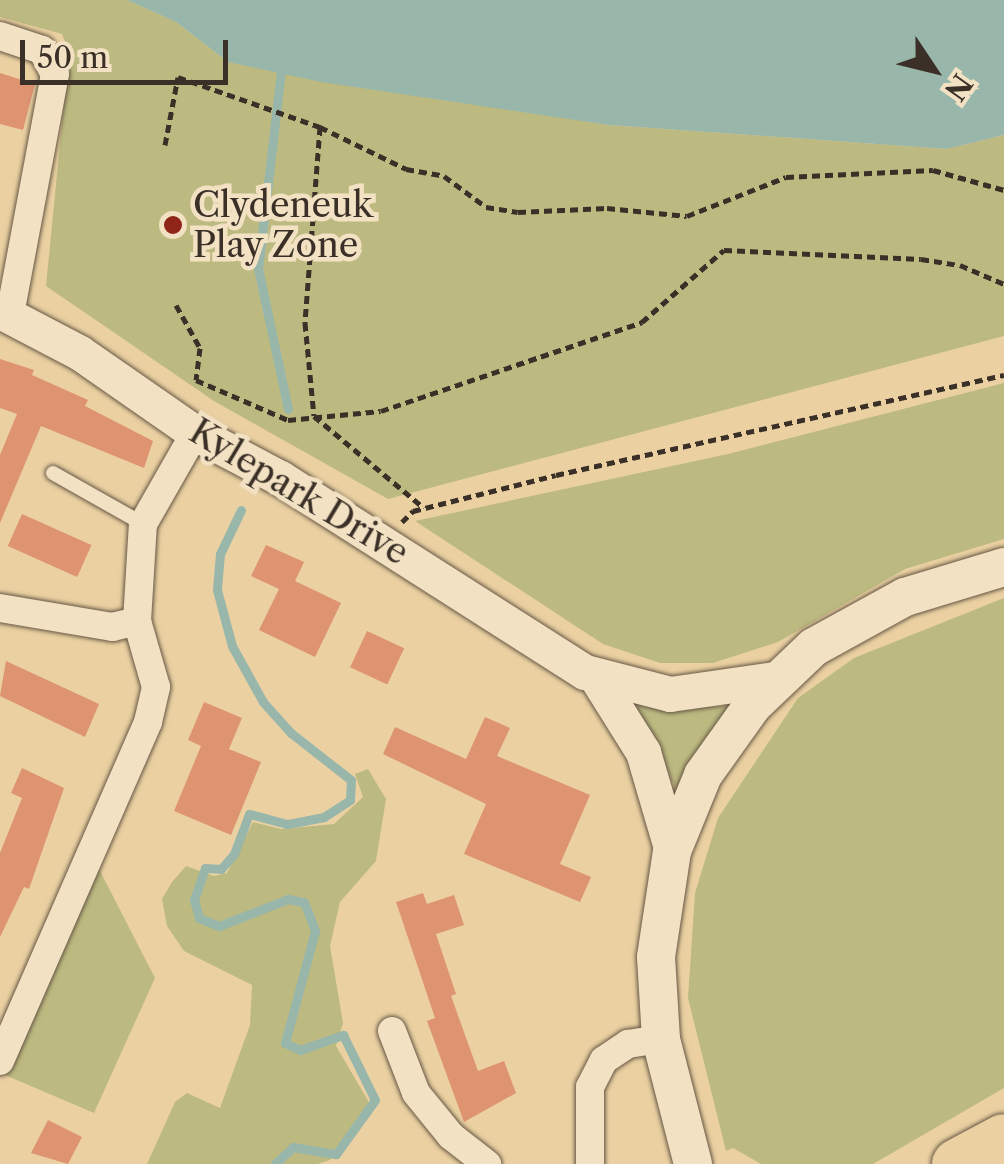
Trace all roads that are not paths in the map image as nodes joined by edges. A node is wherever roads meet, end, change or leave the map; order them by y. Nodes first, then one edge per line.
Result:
1 (0, 36) edge
2 (5, 312) edge
3 (195, 433) junction
4 (54, 473) dead end
5 (144, 524) junction
6 (1004, 567) edge
7 (0, 608) edge
8 (137, 621) junction
9 (596, 677) junction
10 (776, 679) junction
11 (672, 851) junction
12 (392, 1031) dead end
13 (662, 1039) junction
14 (0, 1061) edge
15 (1004, 1139) edge
16 (487, 1164) edge
17 (590, 1164) edge
18 (693, 1164) edge
19 (957, 1164) edge

1 - 2 street
2 - 3 street, Kylepark Drive
3 - 5 street
3 - 9 street, Kylepark Drive
4 - 5 lane
5 - 8 street
6 - 10 main road
7 - 8 street
8 - 14 street
9 - 10 street, Kylepark Drive
9 - 11 street, Kylepark Drive
10 - 11 main road
11 - 13 main road
12 - 16 street
13 - 17 street
13 - 18 main road
15 - 19 highway

